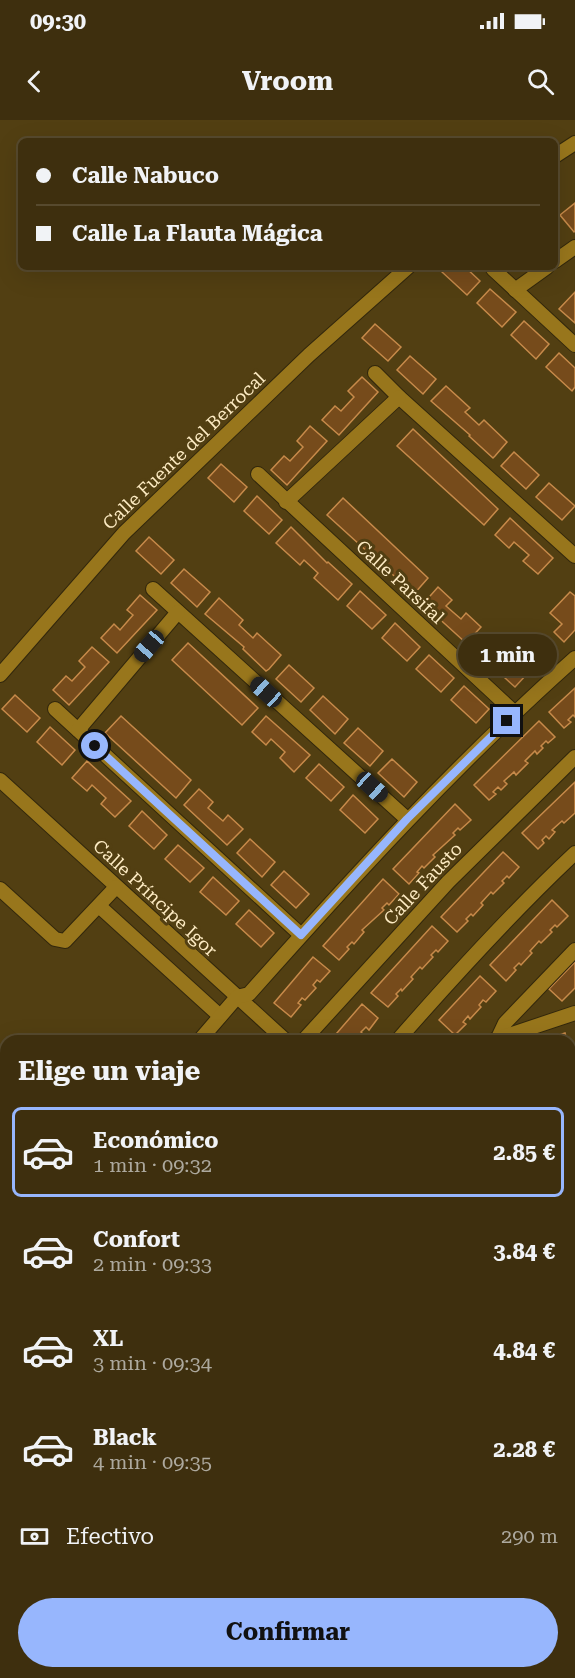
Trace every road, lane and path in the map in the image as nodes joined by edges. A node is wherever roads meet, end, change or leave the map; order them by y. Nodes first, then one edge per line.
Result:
1 (575, 143) edge
2 (558, 154) edge
3 (575, 247) edge
4 (558, 259) edge
5 (405, 270) edge
6 (494, 270) edge
7 (543, 270) edge
8 (515, 290) junction
9 (575, 345) edge
10 (375, 373) dead end
11 (399, 397) junction
12 (258, 474) dead end
13 (286, 502) junction
14 (575, 556) edge
15 (153, 589) dead end
16 (178, 612) junction
17 (575, 658) edge
18 (0, 675) edge
19 (54, 709) dead end
20 (515, 713) junction
21 (78, 730) junction
22 (575, 758) edge
23 (0, 780) edge
24 (407, 819) junction
25 (575, 853) edge
26 (116, 887) junction
27 (0, 889) edge
28 (99, 906) junction
29 (301, 935) junction
30 (575, 950) edge
31 (237, 998) junction
32 (575, 1013) edge
33 (220, 1016) junction
34 (204, 1035) edge
35 (279, 1035) edge
36 (308, 1035) edge
37 (402, 1035) edge
38 (497, 1035) edge
39 (509, 1035) edge

1 - 2 street
3 - 4 street
5 - 18 street, Calle Fuente del Berrocal
6 - 8 street
7 - 8 street
8 - 9 street
10 - 11 street
11 - 13 street
11 - 14 street
12 - 13 street, Calle Parsifal
13 - 20 street, Calle Parsifal
15 - 16 street
16 - 21 street
16 - 24 street
17 - 20 street
19 - 21 street
20 - 24 street
21 - 29 street
22 - 36 street, Calle Fausto
23 - 26 street, Calle Príncipe Igor
24 - 29 street
25 - 37 street
26 - 28 street
26 - 31 street, Calle Príncipe Igor
27 - 28 street
28 - 33 street
29 - 31 street
30 - 38 street
31 - 33 street
31 - 35 street, Calle Príncipe Igor
32 - 39 street
33 - 34 street

